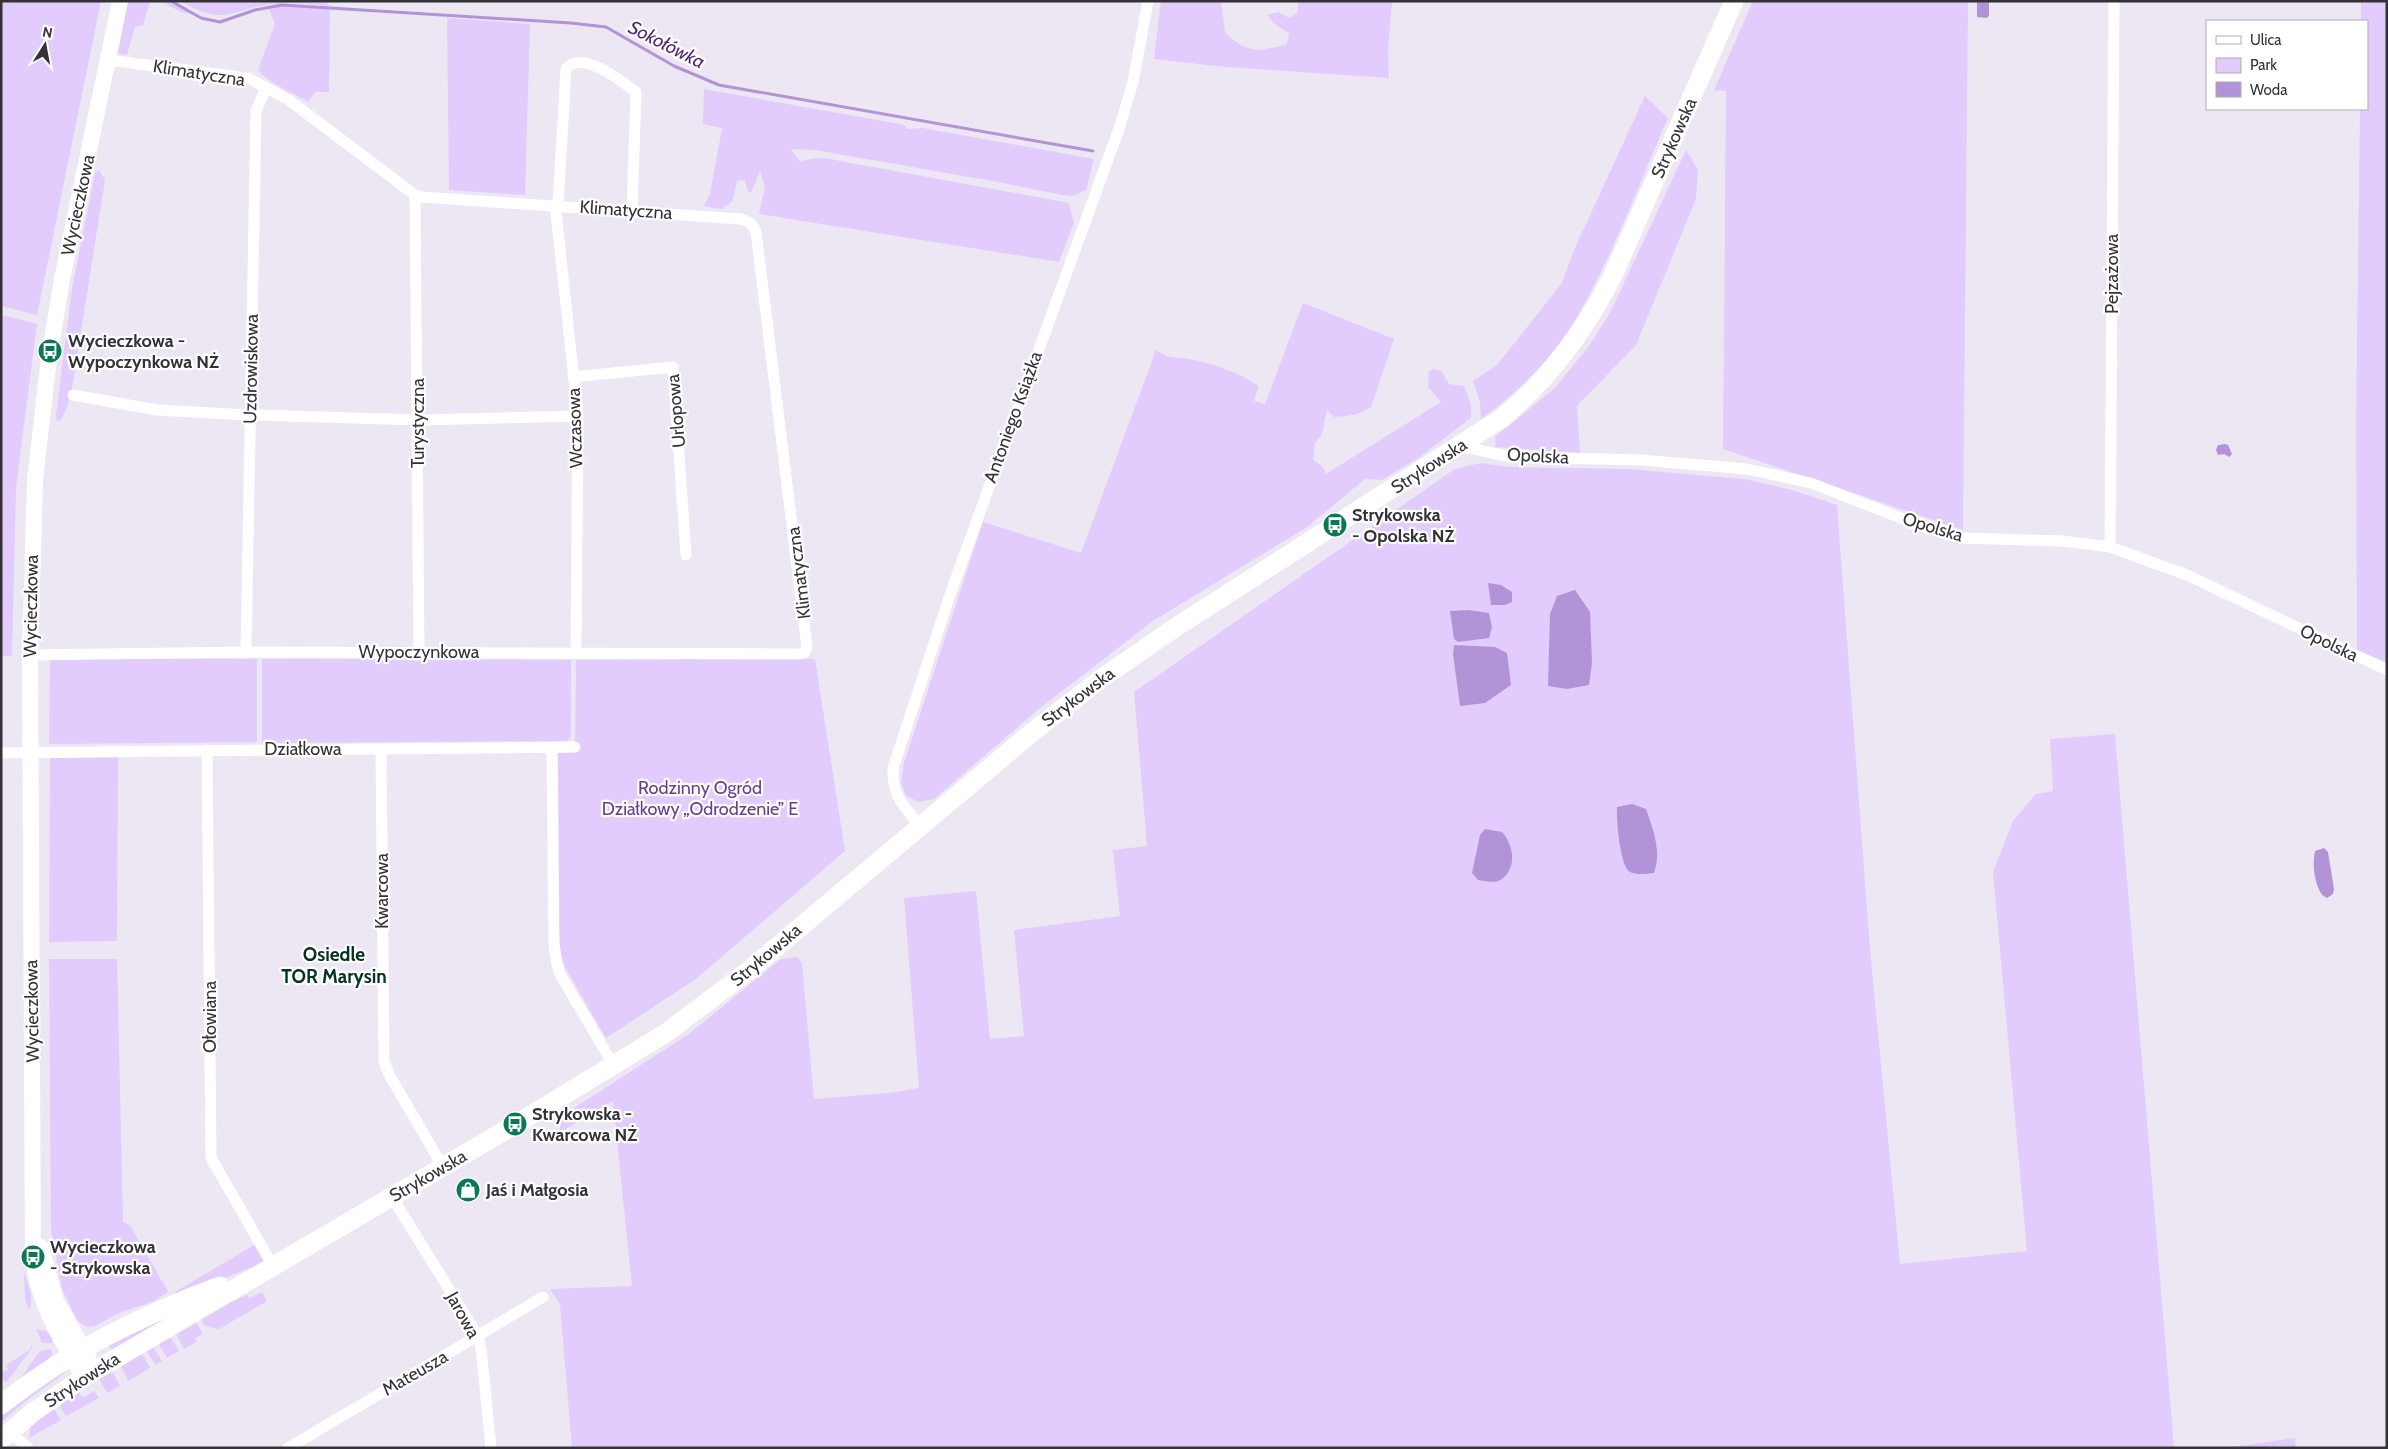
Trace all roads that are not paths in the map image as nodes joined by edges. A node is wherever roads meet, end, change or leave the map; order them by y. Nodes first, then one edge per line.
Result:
1 (120, 1) edge
2 (1148, 1) edge
3 (1734, 1) edge
4 (2114, 1) edge
5 (108, 60) junction
6 (266, 88) junction
7 (415, 195) junction
8 (556, 204) junction
9 (632, 211) junction
10 (573, 377) junction
11 (73, 395) dead end
12 (250, 415) junction
13 (578, 416) junction
14 (419, 420) junction
15 (1460, 446) junction
16 (2110, 547) junction
17 (686, 555) dead end
18 (806, 650) joint
19 (246, 652) junction
20 (419, 652) junction
21 (576, 652) junction
22 (30, 655) junction
23 (2387, 670) edge
24 (575, 747) dead end
25 (552, 748) junction
26 (382, 749) junction
27 (207, 750) junction
28 (30, 752) junction
29 (1, 753) edge
30 (920, 826) junction
31 (614, 1066) junction
32 (443, 1167) junction
33 (392, 1197) junction
34 (273, 1266) junction
35 (543, 1297) dead end
36 (478, 1336) junction
37 (78, 1353) junction
38 (89, 1373) junction
39 (1, 1405) edge
40 (6, 1436) edge
41 (28, 1448) edge
42 (288, 1448) edge
43 (491, 1448) edge

1 - 5 street, Wycieczkowa
2 - 30 street, Antoniego Książka
3 - 15 main road, Strykowska
4 - 16 street, Pejzażowa
5 - 6 street, Klimatyczna
5 - 22 street, Wycieczkowa
6 - 7 street, Klimatyczna
6 - 12 street, Uzdrowiskowa
7 - 8 street, Klimatyczna
7 - 14 street, Turystyczna
8 - 9 street, Klimatyczna
8 - 9 street, Wczasowa
8 - 10 street, Wczasowa
9 - 18 street, Klimatyczna
10 - 13 street, Wczasowa
10 - 17 street, Urlopowa
11 - 12 street
12 - 14 street
12 - 19 street, Uzdrowiskowa
13 - 14 street
13 - 21 street, Wczasowa
14 - 20 street, Turystyczna
15 - 16 street, Opolska
15 - 30 main road, Strykowska
16 - 23 street, Opolska
18 - 21 street, Wypoczynkowa
19 - 20 street, Wypoczynkowa
19 - 22 street, Wypoczynkowa
20 - 21 street, Wypoczynkowa
22 - 28 street, Wycieczkowa
24 - 25 street, Działkowa
25 - 26 street, Działkowa
25 - 31 street
26 - 27 street, Działkowa
26 - 32 street, Kwarcowa
27 - 28 street, Działkowa
27 - 34 street, Ołowiana
28 - 29 street, Działkowa
28 - 37 street, Wycieczkowa
30 - 31 main road, Strykowska
31 - 32 main road, Strykowska
32 - 33 main road, Strykowska
33 - 34 main road, Strykowska
33 - 36 street, Jarowa
34 - 37 main road, Strykowska
34 - 38 main road, Strykowska
35 - 36 street, Mateusza
36 - 42 street, Mateusza
36 - 43 street, Jarowa
37 - 38 street, Wycieczkowa
37 - 39 main road, Strykowska
38 - 40 main road, Strykowska
40 - 41 street

